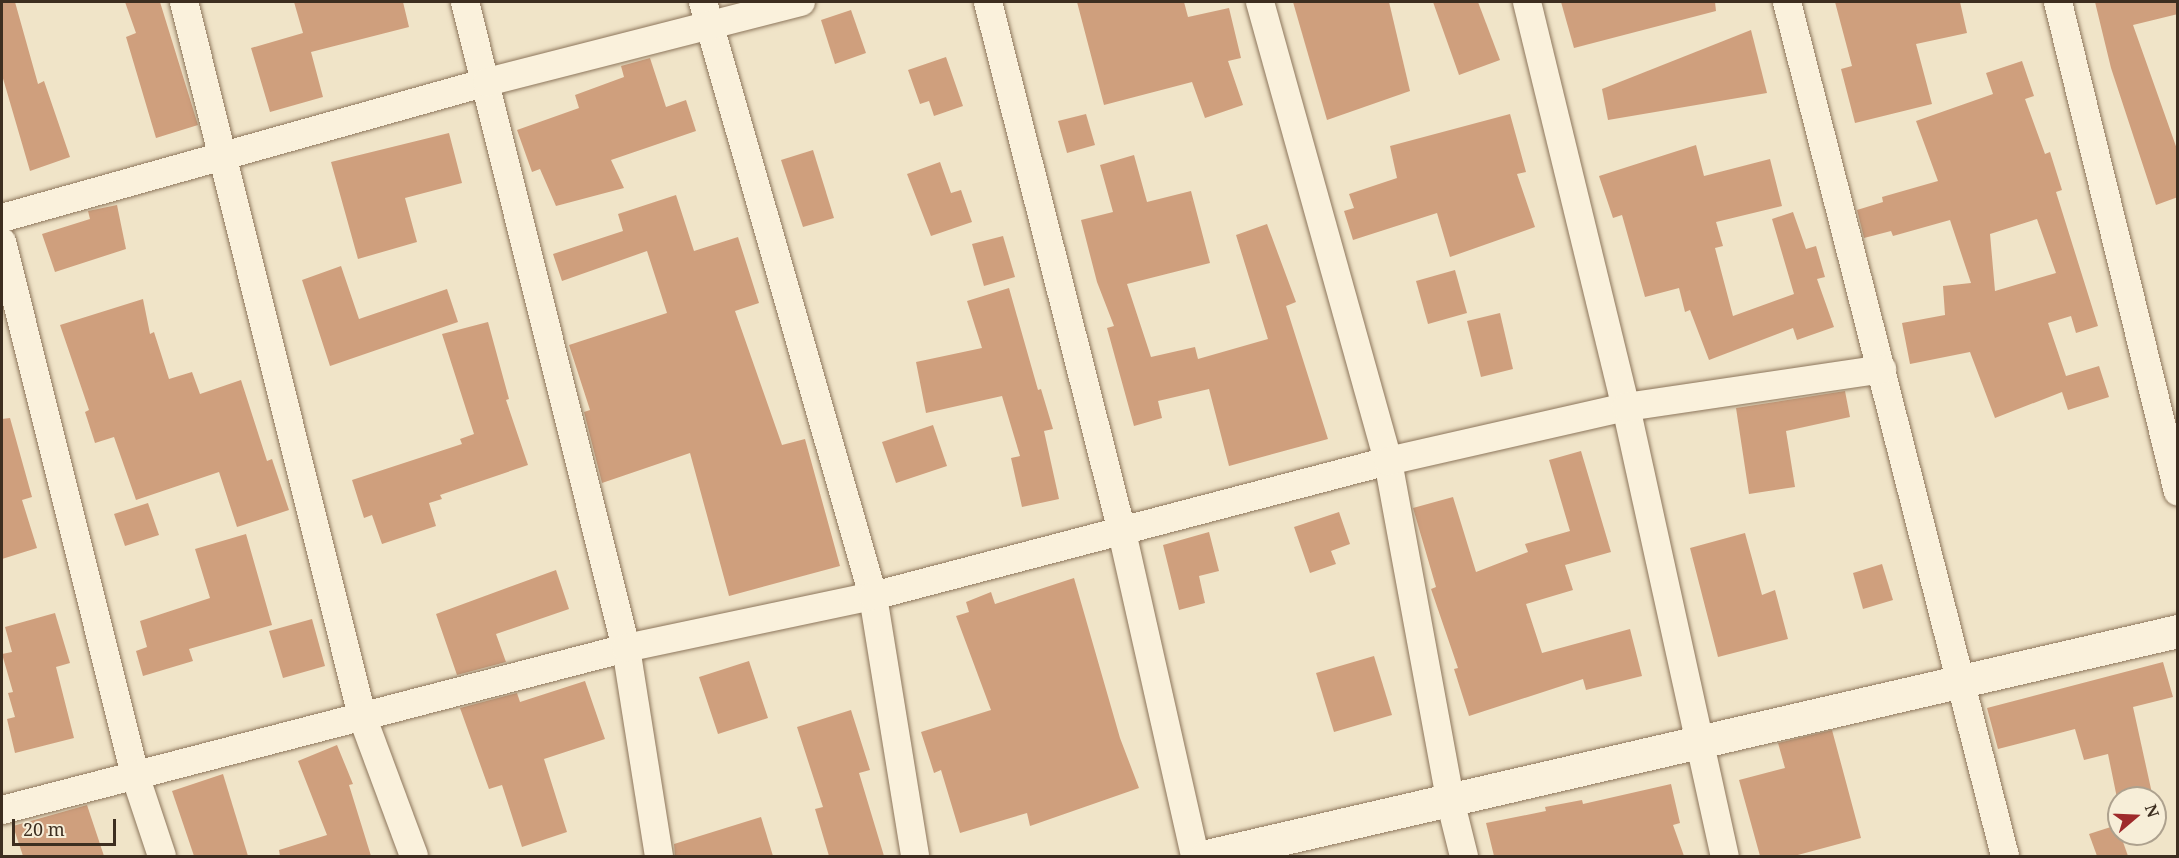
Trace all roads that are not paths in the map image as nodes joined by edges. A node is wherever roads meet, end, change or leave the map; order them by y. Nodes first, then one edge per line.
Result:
1 (184, 2) edge
2 (465, 2) edge
3 (801, 2) edge
4 (988, 2) edge
5 (1260, 2) edge
6 (1527, 2) edge
7 (1787, 2) edge
8 (2058, 2) edge
9 (706, 13) edge
10 (487, 82) junction
11 (223, 156) junction
12 (2, 218) edge
13 (2, 242) edge
14 (1882, 369) junction
15 (1626, 406) junction
16 (1388, 461) junction
17 (2178, 492) edge
18 (1122, 531) junction
19 (873, 596) junction
20 (2178, 631) edge
21 (626, 648) junction
22 (1961, 682) junction
23 (362, 717) junction
24 (1700, 742) junction
25 (135, 775) junction
26 (1450, 801) junction
27 (2, 810) edge
28 (162, 856) edge
29 (414, 856) edge
30 (659, 856) edge
31 (915, 856) edge
32 (1195, 856) edge
33 (1207, 856) edge
34 (1464, 856) edge
35 (1725, 856) edge
36 (2005, 856) edge

1 - 11 street
2 - 10 street
3 - 9 street
4 - 18 street
5 - 16 street
6 - 15 street
7 - 14 street
8 - 17 street
9 - 10 street
9 - 19 street
10 - 11 street
10 - 21 street
11 - 12 street
11 - 23 street
13 - 25 street
14 - 15 street
14 - 22 street
15 - 16 street
15 - 24 street
16 - 18 street
16 - 26 street
18 - 19 street
18 - 32 street
19 - 21 street
19 - 31 street
20 - 22 main road
21 - 23 street
21 - 30 street
22 - 24 main road
22 - 36 street
23 - 25 street
23 - 29 street
24 - 26 main road
24 - 35 street
25 - 27 street
25 - 28 street
26 - 33 main road
26 - 34 street

